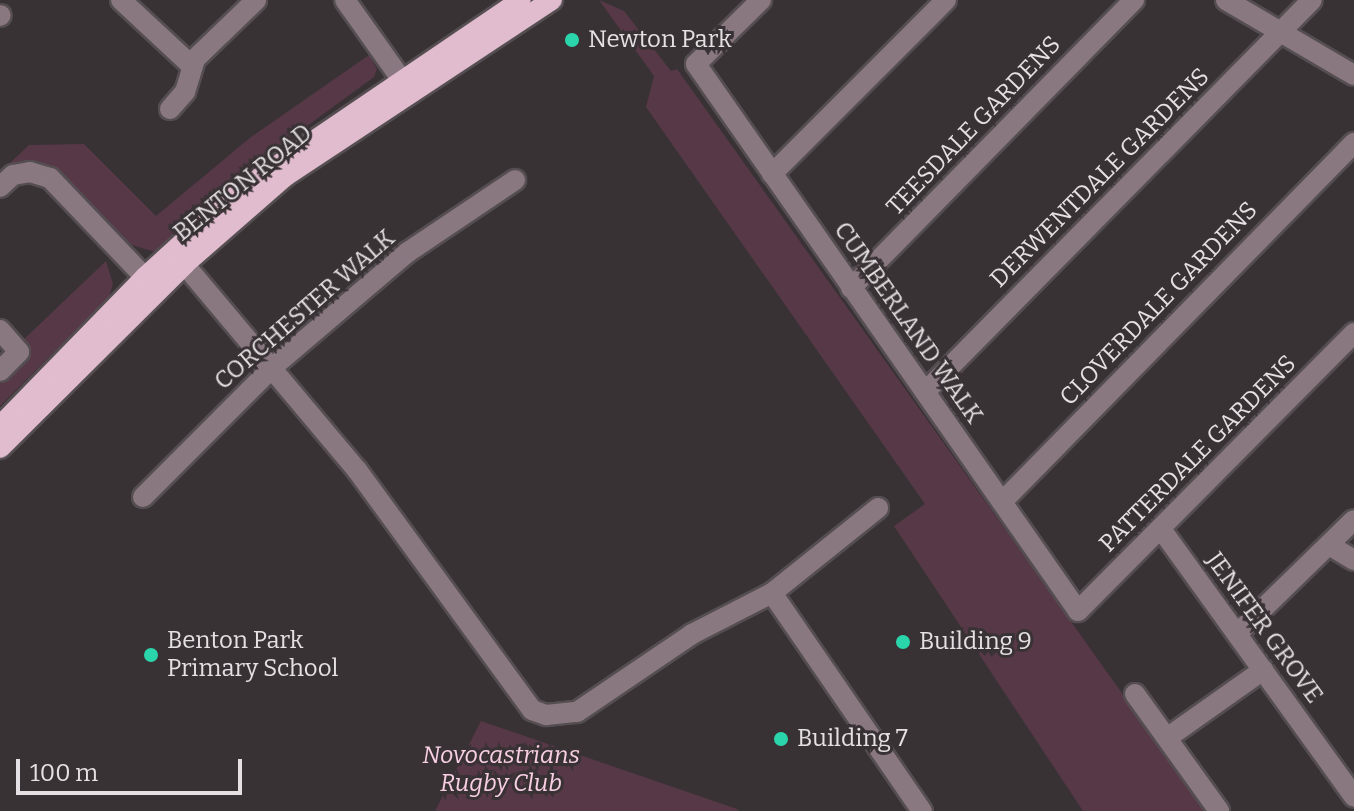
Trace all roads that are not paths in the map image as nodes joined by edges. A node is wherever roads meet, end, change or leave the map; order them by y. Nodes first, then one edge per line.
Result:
1 (121, 0) edge
2 (256, 0) edge
3 (345, 0) edge
4 (521, 0) edge
5 (552, 0) edge
6 (761, 0) edge
7 (946, 0) edge
8 (1134, 0) edge
9 (1226, 0) edge
10 (1312, 0) edge
11 (1281, 32) junction
12 (191, 65) junction
13 (1354, 75) edge
14 (406, 85) junction
15 (170, 109) dead end
16 (1354, 143) edge
17 (772, 174) junction
18 (515, 180) dead end
19 (0, 187) edge
20 (179, 258) junction
21 (152, 284) junction
22 (851, 288) junction
23 (0, 330) edge
24 (1354, 333) edge
25 (274, 366) junction
26 (0, 371) edge
27 (926, 391) junction
28 (0, 426) edge
29 (0, 448) edge
30 (143, 497) dead end
31 (1002, 502) junction
32 (878, 508) dead end
33 (1354, 520) edge
34 (1161, 529) junction
35 (1329, 545) junction
36 (1354, 560) edge
37 (772, 593) junction
38 (1078, 611) joint
39 (1237, 634) junction
40 (1263, 670) junction
41 (1135, 694) dead end
42 (1167, 738) junction
43 (1354, 797) edge
44 (922, 811) edge
45 (1219, 811) edge

1 - 12 street
2 - 12 street
3 - 14 street
4 - 14 main road, BENTON ROAD
5 - 14 main road, BENTON ROAD
6 - 17 street, CUMBERLAND WALK
7 - 17 street
8 - 22 street, TEESDALE GARDENS
9 - 11 street
10 - 11 street, DERWENTDALE GARDENS
11 - 13 street
11 - 27 street, DERWENTDALE GARDENS
12 - 15 street
14 - 20 main road, BENTON ROAD
16 - 31 street, CLOVERDALE GARDENS
17 - 22 street, CUMBERLAND WALK
18 - 25 street, CORCHESTER WALK
19 - 21 street
20 - 21 main road, BENTON ROAD
20 - 25 street
21 - 28 main road, BENTON ROAD
21 - 29 main road, BENTON ROAD
22 - 27 street, CUMBERLAND WALK
23 - 26 street
24 - 34 street, PATTERDALE GARDENS
25 - 30 street, CORCHESTER WALK
25 - 37 street
27 - 31 street, CUMBERLAND WALK
31 - 38 street, CUMBERLAND WALK
32 - 37 street
33 - 35 street
34 - 38 street, PATTERDALE GARDENS
34 - 39 street, JENIFER GROVE
35 - 36 street
35 - 39 street
37 - 44 street
39 - 40 street, JENIFER GROVE
40 - 42 street
40 - 43 street, JENIFER GROVE
41 - 42 street
42 - 45 street

